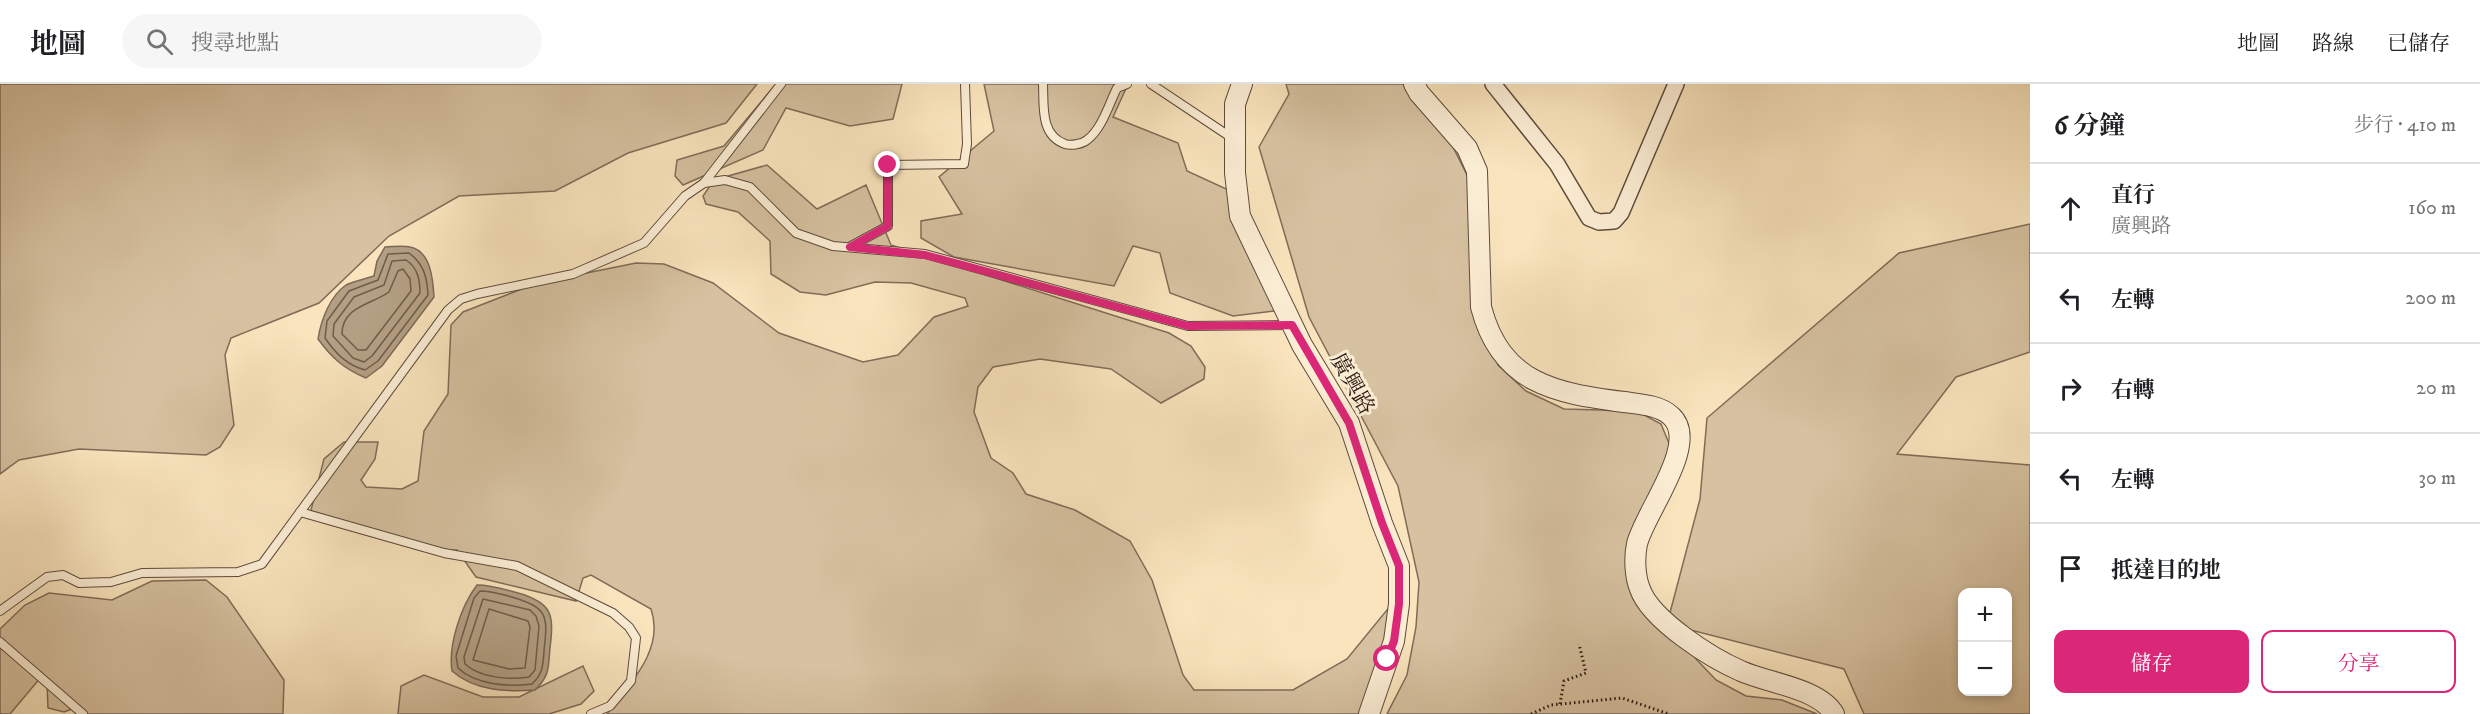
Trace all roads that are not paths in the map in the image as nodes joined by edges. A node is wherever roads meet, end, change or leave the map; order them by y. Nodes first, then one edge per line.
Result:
1 (781, 84) edge
2 (965, 84) edge
3 (1043, 84) edge
4 (1128, 84) edge
5 (1150, 84) edge
6 (1414, 84) edge
7 (1493, 84) edge
8 (1676, 84) edge
9 (1238, 89) edge
10 (1235, 141) junction
11 (705, 183) junction
12 (850, 247) junction
13 (1292, 325) junction
14 (300, 512) junction
15 (0, 611) edge
16 (0, 642) edge
17 (83, 714) edge
18 (591, 714) edge
19 (1369, 714) edge
20 (1834, 714) edge

1 - 11 lane
2 - 12 lane
3 - 4 lane
5 - 10 lane
6 - 20 street
7 - 8 street
9 - 10 street, 廣興路
10 - 13 street, 廣興路
11 - 12 lane
11 - 14 lane
12 - 13 lane
13 - 19 street, 廣興路
14 - 15 lane
14 - 18 lane
16 - 17 lane

